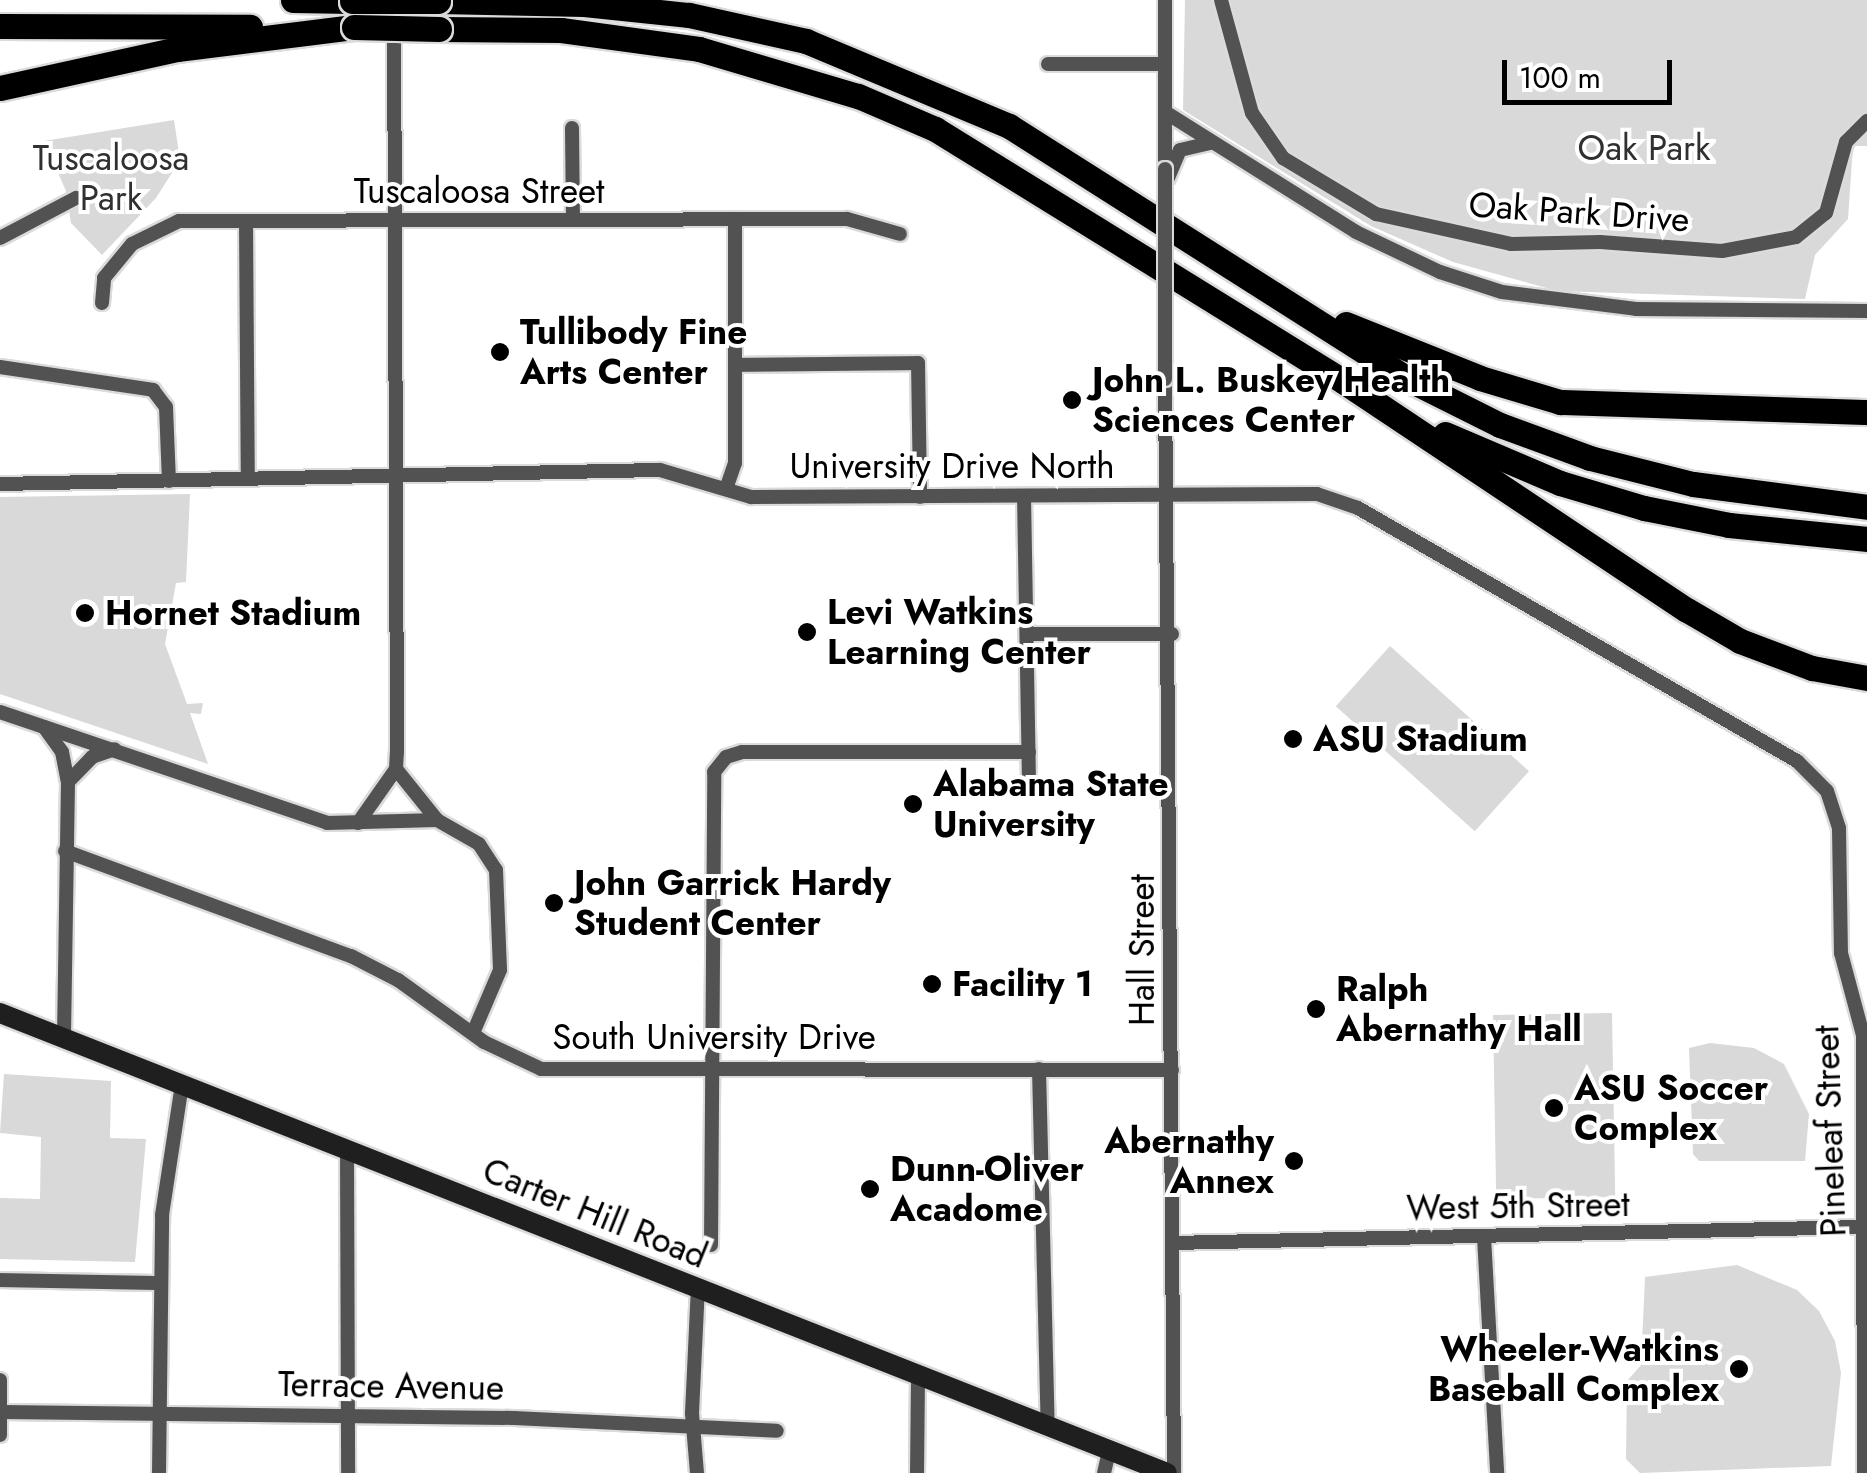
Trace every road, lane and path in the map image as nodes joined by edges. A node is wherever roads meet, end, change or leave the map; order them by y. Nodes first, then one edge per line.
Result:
1 (293, 0) edge
2 (394, 0) edge
3 (1166, 0) edge
4 (1221, 0) edge
5 (352, 1) edge
6 (438, 1) edge
7 (0, 26) edge
8 (354, 27) junction
9 (1048, 64) dead end
10 (1165, 64) junction
11 (0, 88) edge
12 (1165, 112) junction
13 (1867, 121) edge
14 (572, 128) dead end
15 (1213, 143) junction
16 (1165, 188) junction
17 (76, 198) dead end
18 (573, 220) junction
19 (736, 220) junction
20 (246, 221) junction
21 (396, 221) junction
22 (900, 234) dead end
23 (0, 238) edge
24 (1243, 272) junction
25 (102, 303) dead end
26 (1867, 311) edge
27 (735, 365) junction
28 (0, 368) edge
29 (1343, 381) junction
30 (1867, 412) edge
31 (398, 477) junction
32 (248, 480) junction
33 (170, 481) junction
34 (0, 484) edge
35 (726, 489) junction
36 (1024, 496) junction
37 (1167, 496) junction
38 (920, 497) junction
39 (1867, 507) edge
40 (1867, 539) edge
41 (1028, 634) junction
42 (1172, 634) junction
43 (1867, 678) edge
44 (0, 712) edge
45 (40, 722) junction
46 (116, 748) junction
47 (1029, 752) junction
48 (396, 769) junction
49 (1030, 774) dead end
50 (68, 782) junction
51 (1826, 791) joint
52 (436, 820) junction
53 (358, 824) junction
54 (65, 851) junction
55 (0, 1014) edge
56 (472, 1033) junction
57 (64, 1037) junction
58 (714, 1067) junction
59 (1039, 1069) junction
60 (1172, 1070) junction
61 (182, 1084) junction
62 (347, 1150) junction
63 (1864, 1227) junction
64 (1484, 1237) junction
65 (1173, 1243) junction
66 (711, 1244) dead end
67 (1865, 1252) edge
68 (0, 1280) edge
69 (161, 1283) junction
70 (698, 1288) junction
71 (918, 1375) junction
72 (0, 1380) edge
73 (2, 1412) edge
74 (160, 1413) junction
75 (348, 1414) junction
76 (695, 1425) junction
77 (1048, 1426) junction
78 (777, 1430) dead end
79 (0, 1435) edge
80 (1109, 1450) junction
81 (160, 1473) edge
82 (348, 1473) edge
83 (697, 1473) edge
84 (917, 1473) edge
85 (1104, 1473) edge
86 (1171, 1473) edge
87 (1497, 1473) edge
88 (1864, 1473) edge

1 - 5 highway
2 - 21 street
3 - 10 street, Hall Street
4 - 13 street, Oak Park Drive
5 - 6 highway, bridge
6 - 24 highway
7 - 8 highway
8 - 11 highway
8 - 29 highway, bridge
9 - 10 street
10 - 12 street, Hall Street
12 - 15 street
12 - 16 street, Hall Street, bridge
14 - 18 street
15 - 16 street
15 - 26 street
16 - 37 street, Hall Street, bridge
17 - 23 street
18 - 19 street, Tuscaloosa Street
18 - 21 street, Tuscaloosa Street
19 - 22 street, Tuscaloosa Street
19 - 27 street
20 - 21 street, Tuscaloosa Street
20 - 25 street, Tuscaloosa Street
20 - 32 street
21 - 31 street
24 - 30 highway
24 - 39 highway
27 - 35 street
27 - 38 street
28 - 33 street
29 - 40 highway
29 - 43 highway
31 - 32 street, University Drive North
31 - 35 street, University Drive North
31 - 48 street
32 - 33 street, University Drive North
33 - 34 street, University Drive North
35 - 38 street, University Drive North
36 - 37 street, University Drive North
36 - 38 street, University Drive North
36 - 41 street
37 - 42 street, Hall Street
37 - 51 street, University Drive North
41 - 42 street
41 - 47 street
42 - 60 street, Hall Street
44 - 45 street
45 - 46 street
45 - 50 street
46 - 50 street
46 - 53 street
47 - 49 street
47 - 58 street
48 - 52 street
48 - 53 street
50 - 54 street
51 - 63 street, Pineleaf Street
52 - 53 street
52 - 56 street
54 - 56 street, South University Drive
54 - 57 street
55 - 57 main road, Carter Hill Road
56 - 58 street, South University Drive
57 - 61 main road, Carter Hill Road
58 - 59 street, South University Drive
58 - 66 street
59 - 60 street, South University Drive
59 - 77 street
60 - 65 street, Hall Street
61 - 62 main road, Carter Hill Road
61 - 69 street
62 - 70 main road, Carter Hill Road
62 - 75 street
63 - 64 street, West 5th Street
63 - 67 street, Pineleaf Street
64 - 65 street, West 5th Street
64 - 87 street
65 - 86 street, Hall Street
67 - 88 street, Pineleaf Street
68 - 69 street
69 - 74 street
70 - 71 main road, Carter Hill Road
70 - 76 street
71 - 77 main road, Carter Hill Road
71 - 84 street
72 - 73 street
73 - 74 street, Terrace Avenue
73 - 79 street
74 - 75 street, Terrace Avenue
74 - 81 street
75 - 76 street, Terrace Avenue
75 - 82 street
76 - 78 street, Terrace Avenue
76 - 83 street
77 - 80 main road, Carter Hill Road
80 - 85 street
80 - 86 main road, Carter Hill Road

